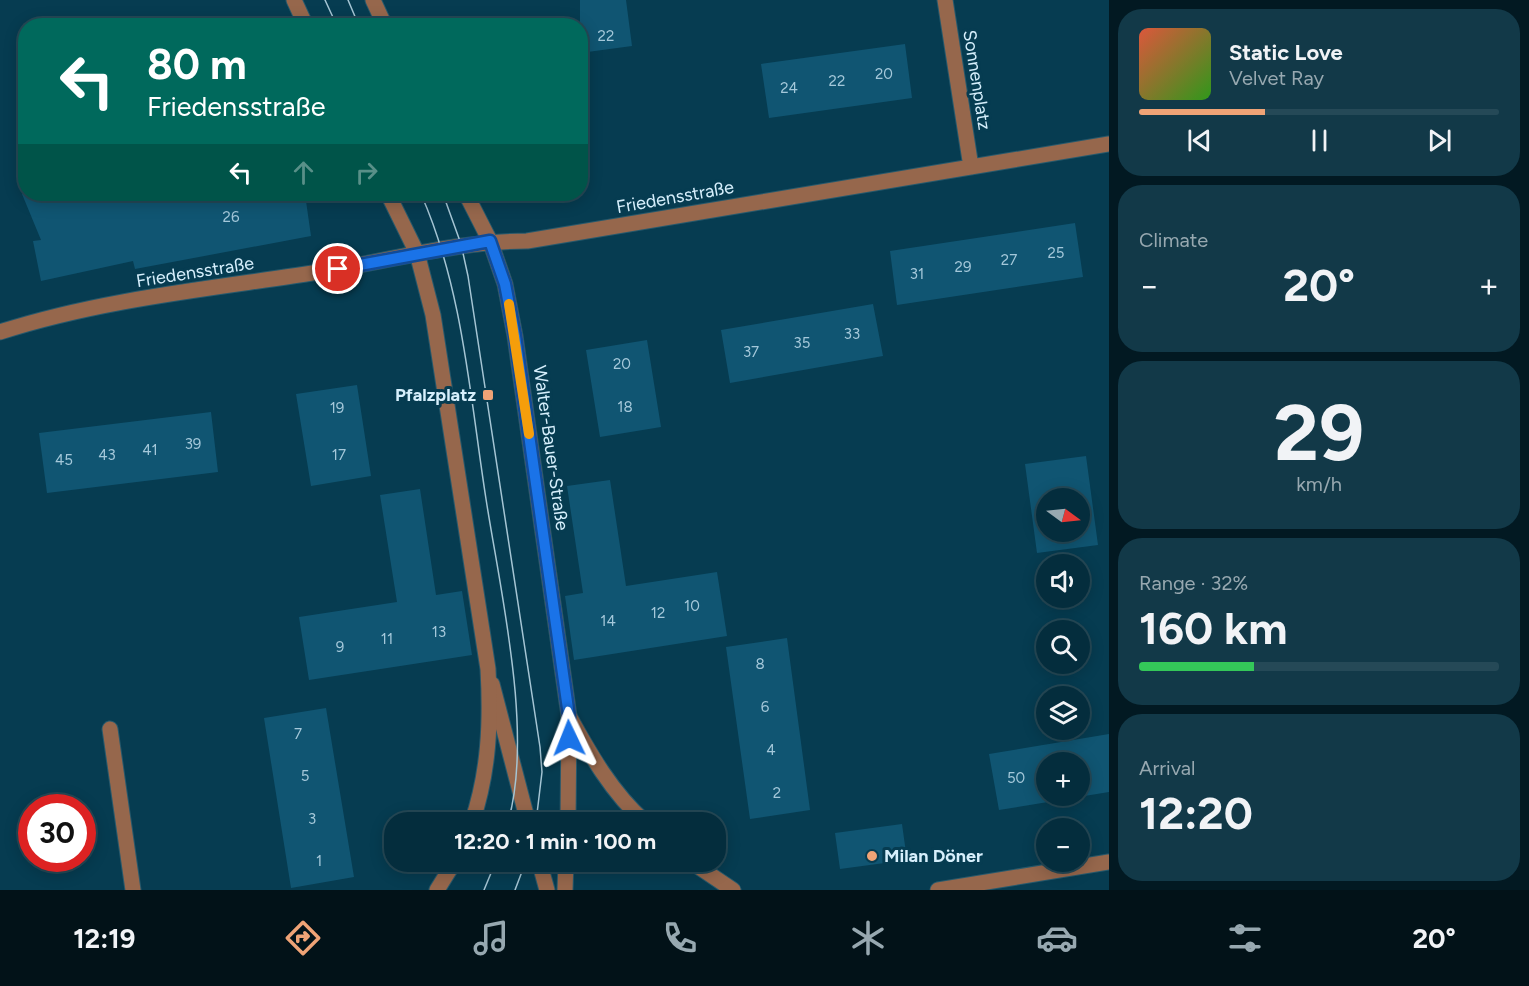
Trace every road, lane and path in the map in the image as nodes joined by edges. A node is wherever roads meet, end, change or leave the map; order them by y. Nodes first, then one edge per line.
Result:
1 (294, 0) edge
2 (373, 0) edge
3 (945, 0) edge
4 (302, 18) edge
5 (381, 18) edge
6 (1109, 144) edge
7 (971, 167) junction
8 (391, 201) edge
9 (470, 201) edge
10 (490, 241) junction
11 (417, 253) junction
12 (0, 332) edge
13 (488, 669) junction
14 (569, 716) junction
15 (110, 729) dead end
16 (475, 812) edge
17 (525, 812) edge
18 (568, 812) edge
19 (634, 812) edge
20 (1109, 862) edge
21 (448, 872) edge
22 (542, 872) edge
23 (566, 872) edge
24 (706, 872) edge
25 (133, 890) edge
26 (436, 890) edge
27 (547, 890) edge
28 (565, 890) edge
29 (733, 890) edge
30 (938, 890) edge

1 - 4 street
2 - 5 street
3 - 7 street, Sonnenplatz
6 - 7 street, Friedensstraße
7 - 10 street, Friedensstraße
8 - 11 street
9 - 10 street, Walter-Bauer-Straße
10 - 11 street, Friedensstraße
10 - 14 street, Walter-Bauer-Straße
11 - 12 street, Friedensstraße
11 - 13 street
13 - 16 street
13 - 17 street
14 - 18 street
14 - 19 street
15 - 25 street
20 - 30 street
21 - 26 street
22 - 27 street
23 - 28 street
24 - 29 street

